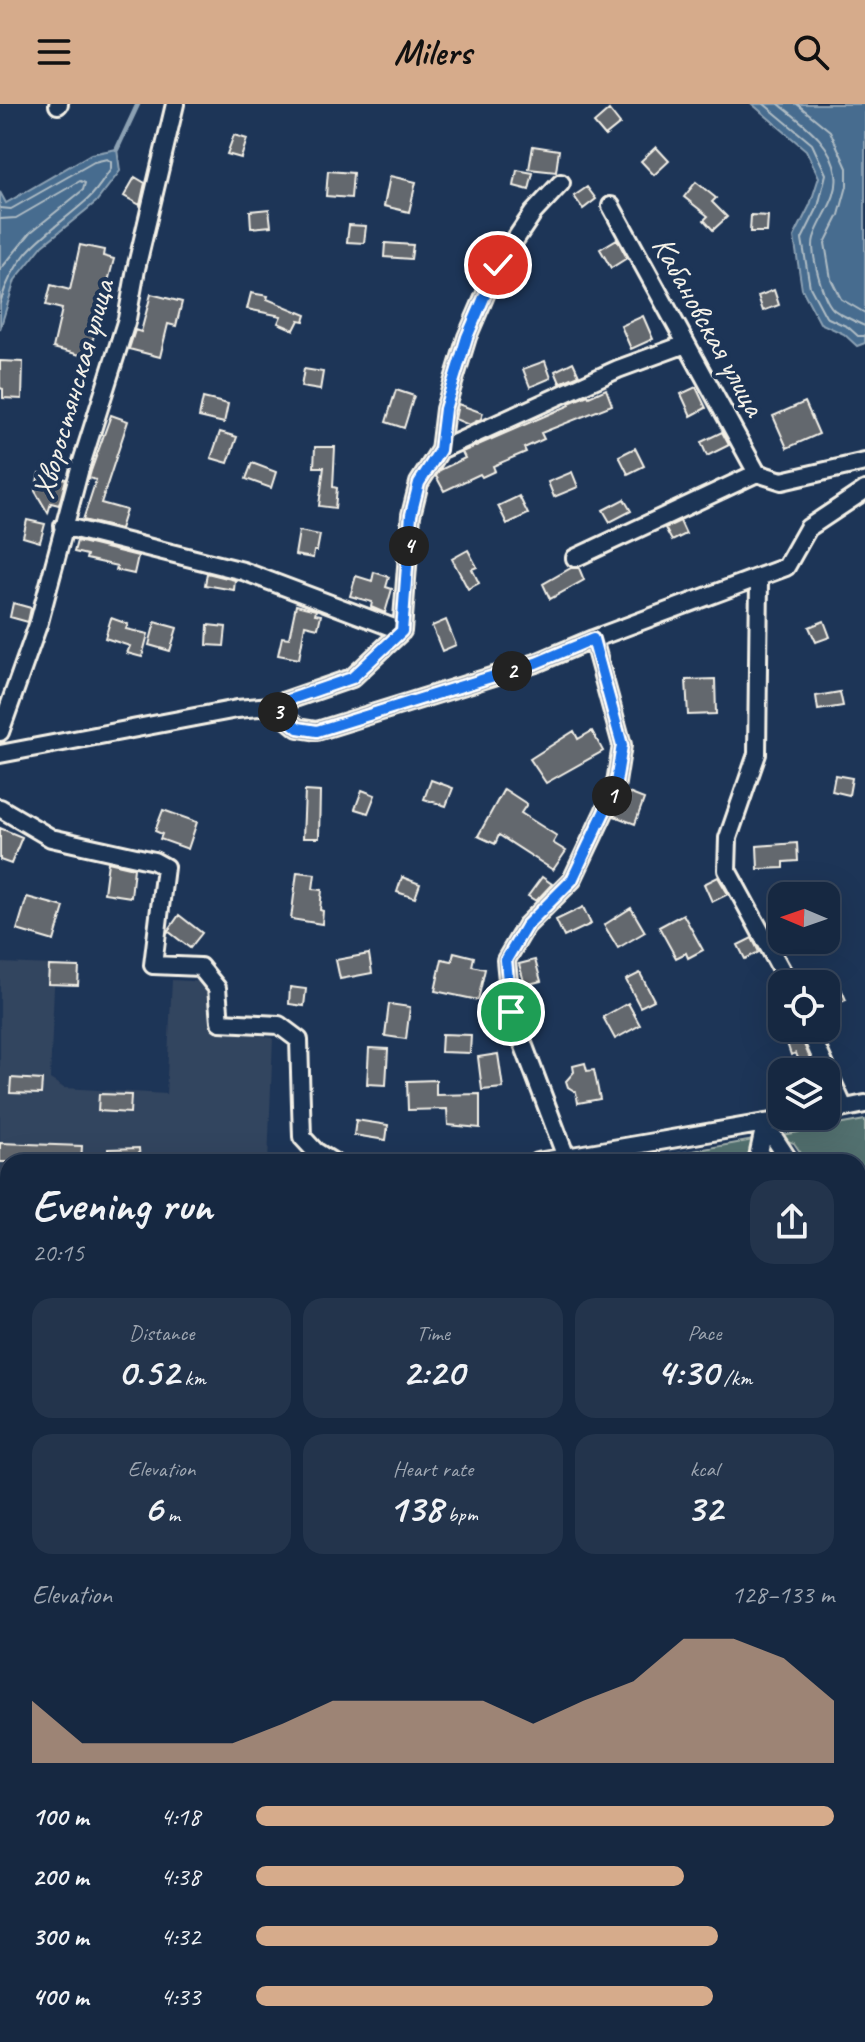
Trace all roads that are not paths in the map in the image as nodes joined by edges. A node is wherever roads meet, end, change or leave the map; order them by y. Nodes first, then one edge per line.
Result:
1 (175, 104) edge
2 (561, 183) dead end
3 (611, 206) dead end
4 (686, 344) junction
5 (440, 450) junction
6 (865, 462) edge
7 (757, 473) junction
8 (865, 490) edge
9 (63, 526) junction
10 (575, 558) dead end
11 (759, 579) junction
12 (402, 631) junction
13 (593, 639) junction
14 (271, 706) junction
15 (0, 732) edge
16 (0, 754) edge
17 (0, 808) edge
18 (781, 970) edge
19 (814, 1042) edge
20 (865, 1104) edge
21 (844, 1108) junction
22 (840, 1109) edge
23 (768, 1123) edge
24 (765, 1124) junction
25 (320, 1154) edge
26 (565, 1154) edge
27 (584, 1154) edge
28 (759, 1154) edge
29 (785, 1154) edge

1 - 9 street, Хворостянская улица
2 - 5 street
3 - 4 street, Кабановская улица
4 - 5 street
4 - 7 street, Кабановская улица
5 - 12 street
6 - 7 street
7 - 10 street
8 - 11 street
9 - 12 street
9 - 15 street, Хворостянская улица
11 - 13 street
11 - 18 street
12 - 14 street
13 - 14 street
13 - 26 street
14 - 16 street
17 - 25 street
19 - 21 street
20 - 21 street
21 - 22 street
23 - 24 street
24 - 27 street
24 - 28 street
24 - 29 street

